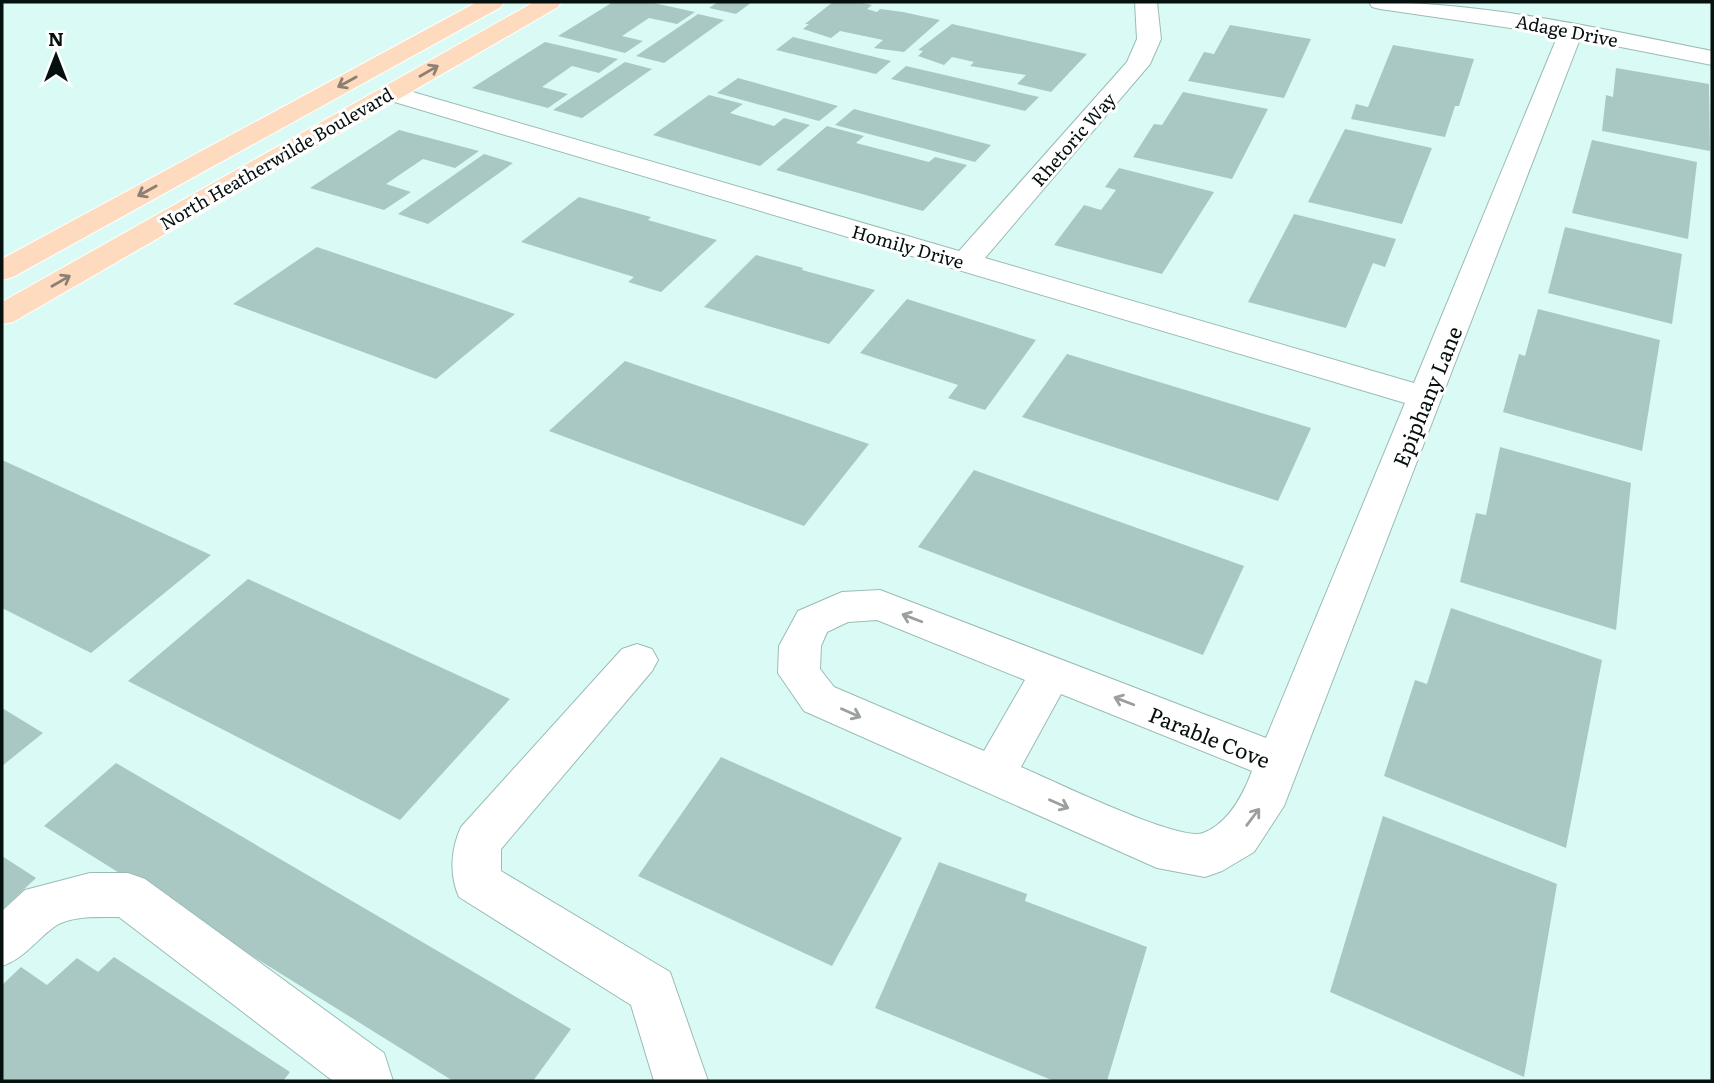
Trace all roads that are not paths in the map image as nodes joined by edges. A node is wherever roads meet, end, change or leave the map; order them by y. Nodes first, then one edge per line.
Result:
1 (492, 2) edge
2 (550, 2) edge
3 (1146, 2) edge
4 (1380, 2) edge
5 (1572, 30) junction
6 (1712, 58) edge
7 (390, 93) junction
8 (965, 263) junction
9 (2, 271) edge
10 (2, 315) edge
11 (1426, 398) junction
12 (637, 660) dead end
13 (1051, 672) junction
14 (1279, 762) junction
15 (993, 776) junction
16 (2, 943) edge
17 (366, 1081) edge
18 (681, 1081) edge

1 -> 9 main road, North Heatherwilde Boulevard
7 -> 2 main road, North Heatherwilde Boulevard
3 - 8 street, Rhetoric Way
4 - 5 street, Adage Drive
5 - 6 street, Adage Drive
5 - 11 street, Epiphany Lane
7 - 8 street, Homily Drive
10 -> 7 main road, North Heatherwilde Boulevard
8 - 11 street, Homily Drive
11 - 14 street, Epiphany Lane
12 - 18 street
14 -> 13 street, Parable Cove
13 - 15 street
13 -> 15 street, Parable Cove
15 -> 14 street, Parable Cove
16 - 17 street

